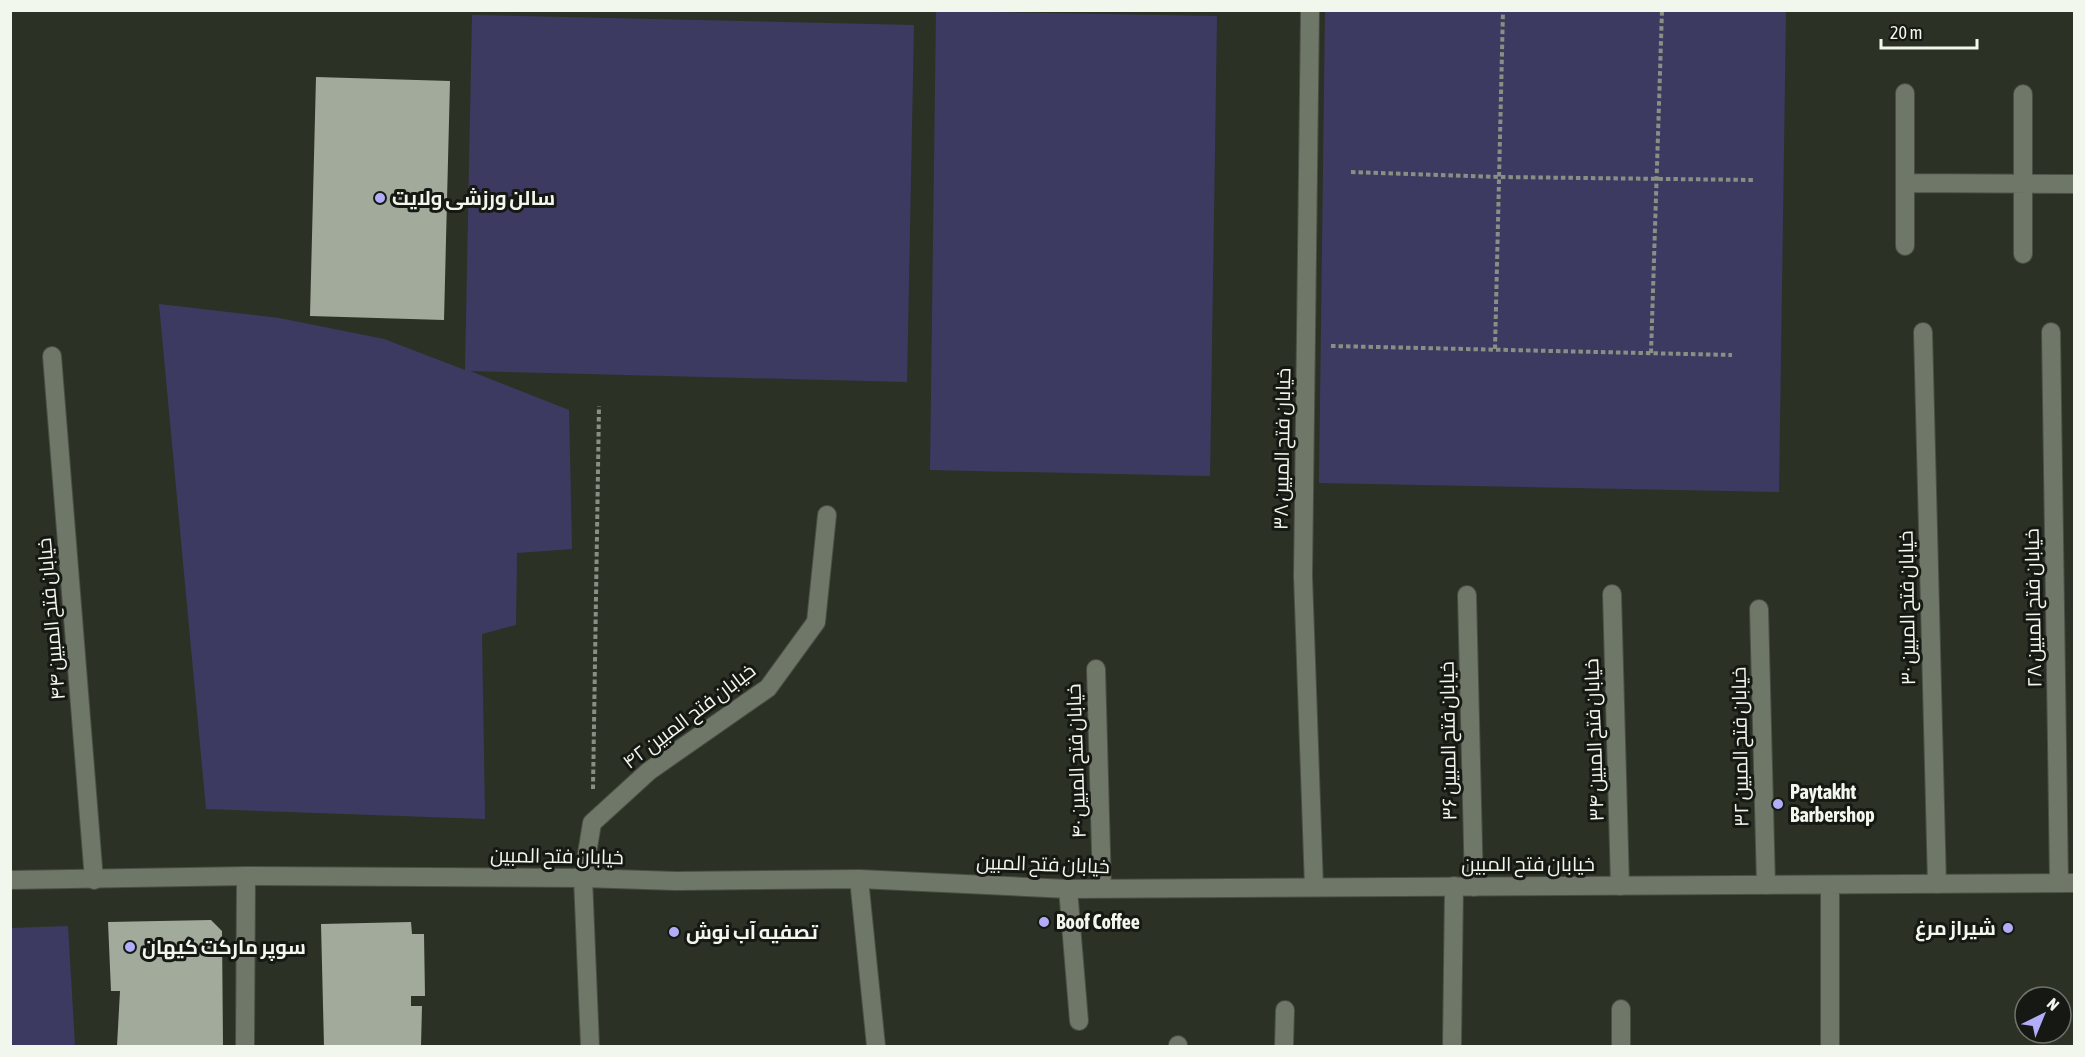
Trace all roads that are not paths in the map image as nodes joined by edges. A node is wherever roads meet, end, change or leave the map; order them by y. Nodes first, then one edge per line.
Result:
1 (1310, 10) edge
2 (1905, 93) dead end
3 (2023, 94) dead end
4 (1905, 183) junction
5 (2023, 184) junction
6 (2074, 184) edge
7 (1905, 246) dead end
8 (2023, 254) dead end
9 (1923, 332) dead end
10 (2051, 332) dead end
11 (52, 356) dead end
12 (827, 515) dead end
13 (1612, 594) dead end
14 (1467, 595) dead end
15 (1760, 609) dead end
16 (1096, 669) dead end
17 (246, 876) junction
18 (583, 878) junction
19 (859, 879) junction
20 (10, 880) edge
21 (94, 880) junction
22 (2067, 883) edge
23 (1936, 884) junction
24 (1766, 885) junction
25 (1830, 885) junction
26 (1454, 886) junction
27 (1620, 886) junction
28 (1314, 887) junction
29 (1474, 887) junction
30 (1102, 888) junction
31 (1068, 889) junction
32 (1285, 1010) dead end
33 (1621, 1010) dead end
34 (1079, 1021) dead end
35 (245, 1047) edge
36 (590, 1047) edge
37 (876, 1047) edge
38 (1284, 1047) edge
39 (1452, 1047) edge
40 (1621, 1047) edge
41 (1830, 1047) edge

1 - 28 street, خیابان فتح المبین ۳۸
2 - 4 street
3 - 5 street
4 - 5 street
4 - 7 street
5 - 6 street
5 - 8 street
9 - 23 street, خیابان فتح المبین ۳۰
10 - 22 street, خیابان فتح المبین ۲۸
11 - 21 street, خیابان فتح المبین ۴۴
12 - 18 street, خیابان فتح المبین ۴۲
13 - 27 street, خیابان فتح المبین ۳۴
14 - 29 street, خیابان فتح المبین ۳۶
15 - 24 street, خیابان فتح المبین ۳۲
16 - 30 street, خیابان فتح المبین ۴۰
17 - 18 street, خیابان فتح المبین
17 - 21 street, خیابان فتح المبین
17 - 35 street
18 - 19 street, خیابان فتح المبین
18 - 36 street
19 - 31 street, خیابان فتح المبین
19 - 37 street
20 - 21 street, خیابان فتح المبین
22 - 23 street, خیابان فتح المبین
23 - 25 street, خیابان فتح المبین
24 - 25 street, خیابان فتح المبین
24 - 27 street, خیابان فتح المبین
25 - 41 street
26 - 28 street, خیابان فتح المبین
26 - 29 street, خیابان فتح المبین
26 - 39 street
27 - 29 street, خیابان فتح المبین
28 - 30 street, خیابان فتح المبین
30 - 31 street, خیابان فتح المبین
31 - 34 street
32 - 38 street
33 - 40 street

